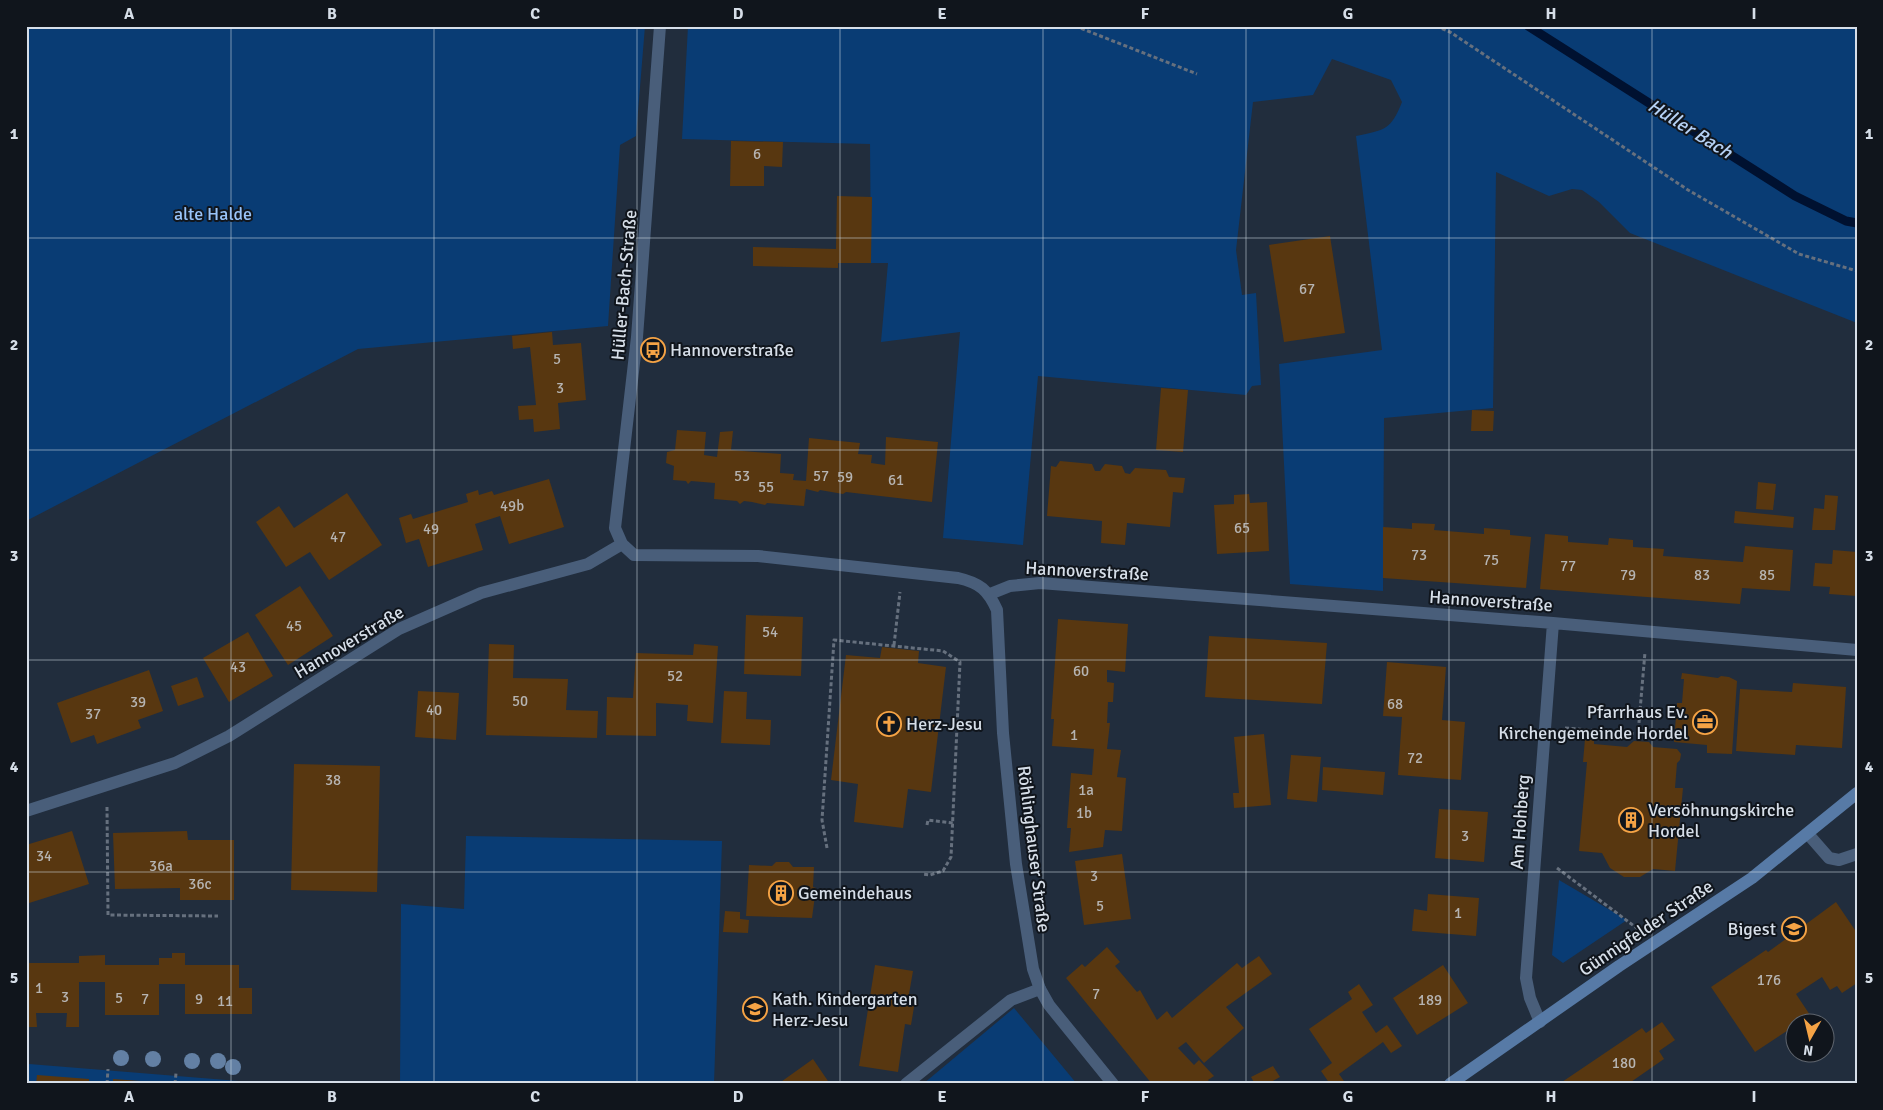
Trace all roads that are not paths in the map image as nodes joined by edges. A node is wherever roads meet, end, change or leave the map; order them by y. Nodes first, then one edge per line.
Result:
1 (660, 26) edge
2 (622, 544) junction
3 (990, 594) junction
4 (1553, 623) junction
5 (1857, 650) edge
6 (1857, 793) edge
7 (26, 811) edge
8 (1808, 834) junction
9 (1857, 854) edge
10 (1040, 989) junction
11 (1540, 1022) junction
12 (906, 1084) edge
13 (1113, 1084) edge
14 (1450, 1084) edge

1 - 2 street, Hüller-Bach-Straße
2 - 3 street
2 - 7 street, Hannoverstraße
3 - 4 street, Hannoverstraße
3 - 10 street, Röhlinghauser Straße
4 - 5 street, Hannoverstraße
4 - 11 street, Am Hohberg
6 - 8 street, Günnigfelder Straße
8 - 9 street
8 - 11 street, Günnigfelder Straße
10 - 12 street
10 - 13 street, Röhlinghauser Straße
11 - 14 street, Günnigfelder Straße

